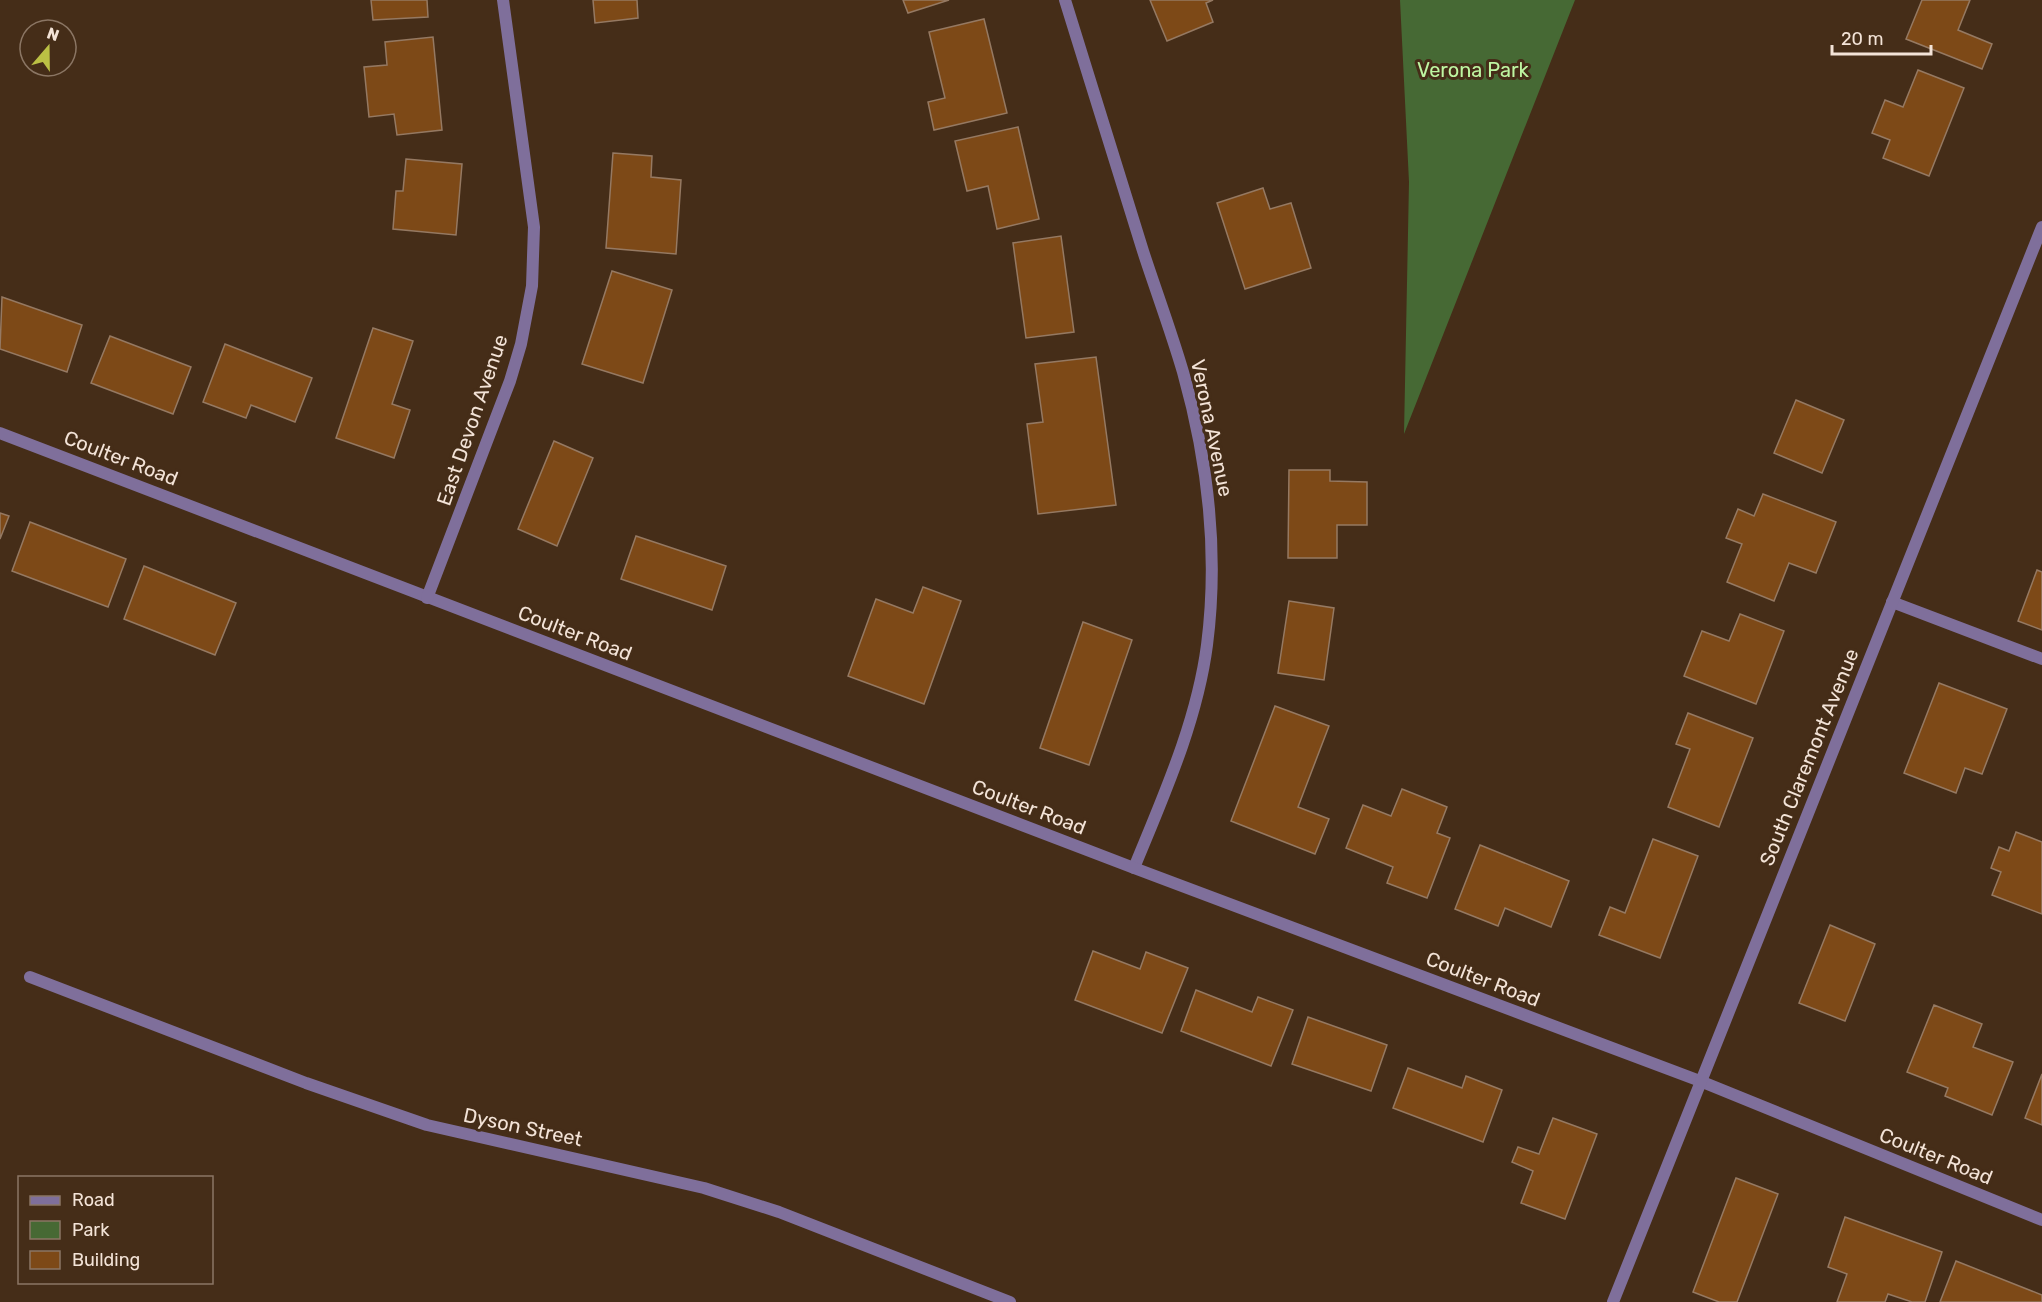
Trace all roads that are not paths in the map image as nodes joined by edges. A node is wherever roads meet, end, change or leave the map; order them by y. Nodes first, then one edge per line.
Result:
1 (503, 0) edge
2 (1065, 0) edge
3 (2042, 227) edge
4 (0, 433) edge
5 (427, 598) junction
6 (1892, 602) junction
7 (2042, 659) edge
8 (1134, 868) junction
9 (30, 976) dead end
10 (1700, 1081) junction
11 (2042, 1221) edge
12 (1010, 1302) edge
13 (1613, 1302) edge

1 - 5 street, East Devon Avenue
2 - 8 street, Verona Avenue
3 - 6 street, South Claremont Avenue
4 - 5 street, Coulter Road
5 - 8 street, Coulter Road
6 - 7 street
6 - 10 street, South Claremont Avenue
8 - 10 street, Coulter Road
9 - 12 street, Dyson Street
10 - 11 street, Coulter Road
10 - 13 street, South Claremont Avenue

